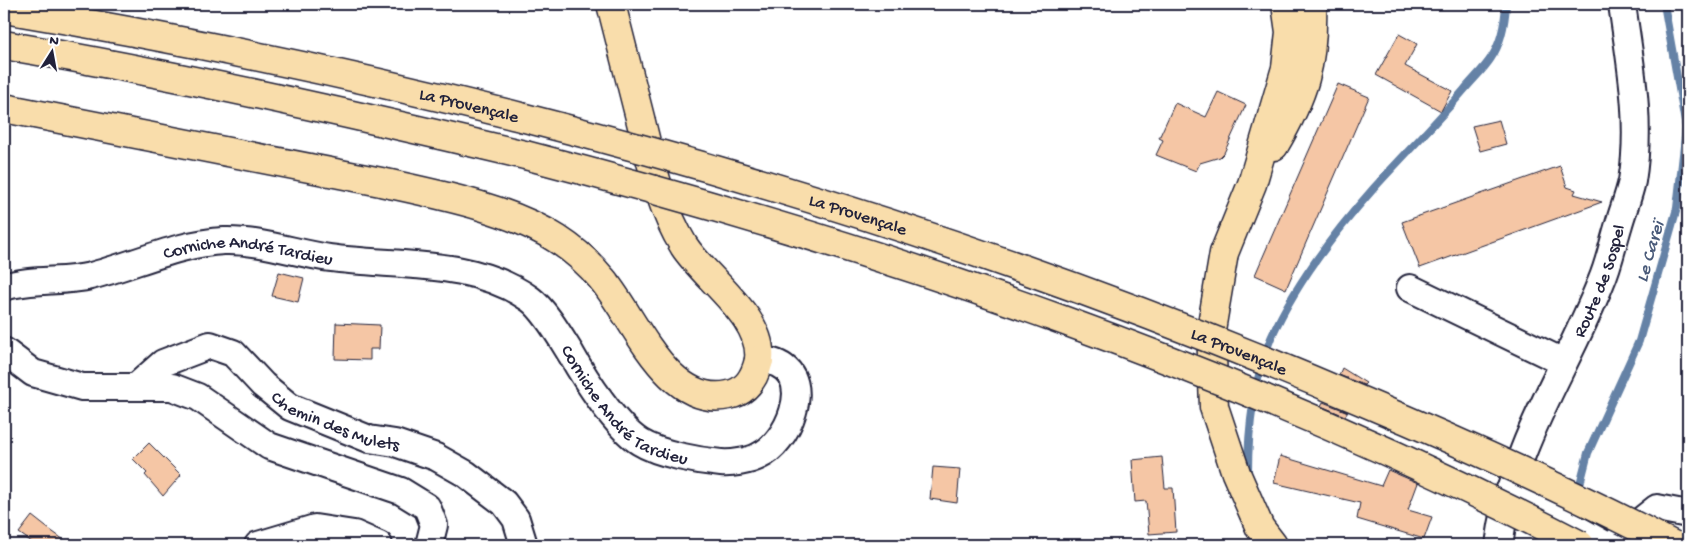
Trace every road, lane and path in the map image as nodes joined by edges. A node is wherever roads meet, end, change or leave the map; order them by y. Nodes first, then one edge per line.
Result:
1 (28, 4) edge
2 (611, 4) edge
3 (1286, 4) edge
4 (1312, 4) edge
5 (1622, 4) edge
6 (4, 9) edge
7 (126, 30) junction
8 (4, 45) edge
9 (4, 108) edge
10 (1252, 184) junction
11 (4, 287) edge
12 (1410, 288) dead end
13 (4, 350) edge
14 (759, 360) junction
15 (1563, 362) junction
16 (137, 386) junction
17 (1509, 491) junction
18 (1688, 514) edge
19 (258, 545) edge
20 (379, 545) edge
21 (429, 545) edge
22 (524, 545) edge
23 (1273, 545) edge
24 (1499, 545) edge
25 (1580, 545) edge
26 (1606, 545) edge
27 (1614, 545) edge
28 (1673, 545) edge

1 - 7 main road
2 - 14 main road
3 - 10 main road
4 - 10 main road
5 - 15 street, Route de Sospel
6 - 7 main road, La Provençale
7 - 28 main road, La Provençale, bridge
8 - 25 main road, La Provençale, bridge
9 - 14 main road
10 - 23 main road
11 - 14 street, Corniche André Tardieu
12 - 15 street
13 - 16 street
15 - 17 street, Route de Sospel
16 - 21 street
16 - 22 street, Chemin des Mulets
17 - 24 street, Route de Sospel
17 - 26 street
18 - 27 street
19 - 20 street

